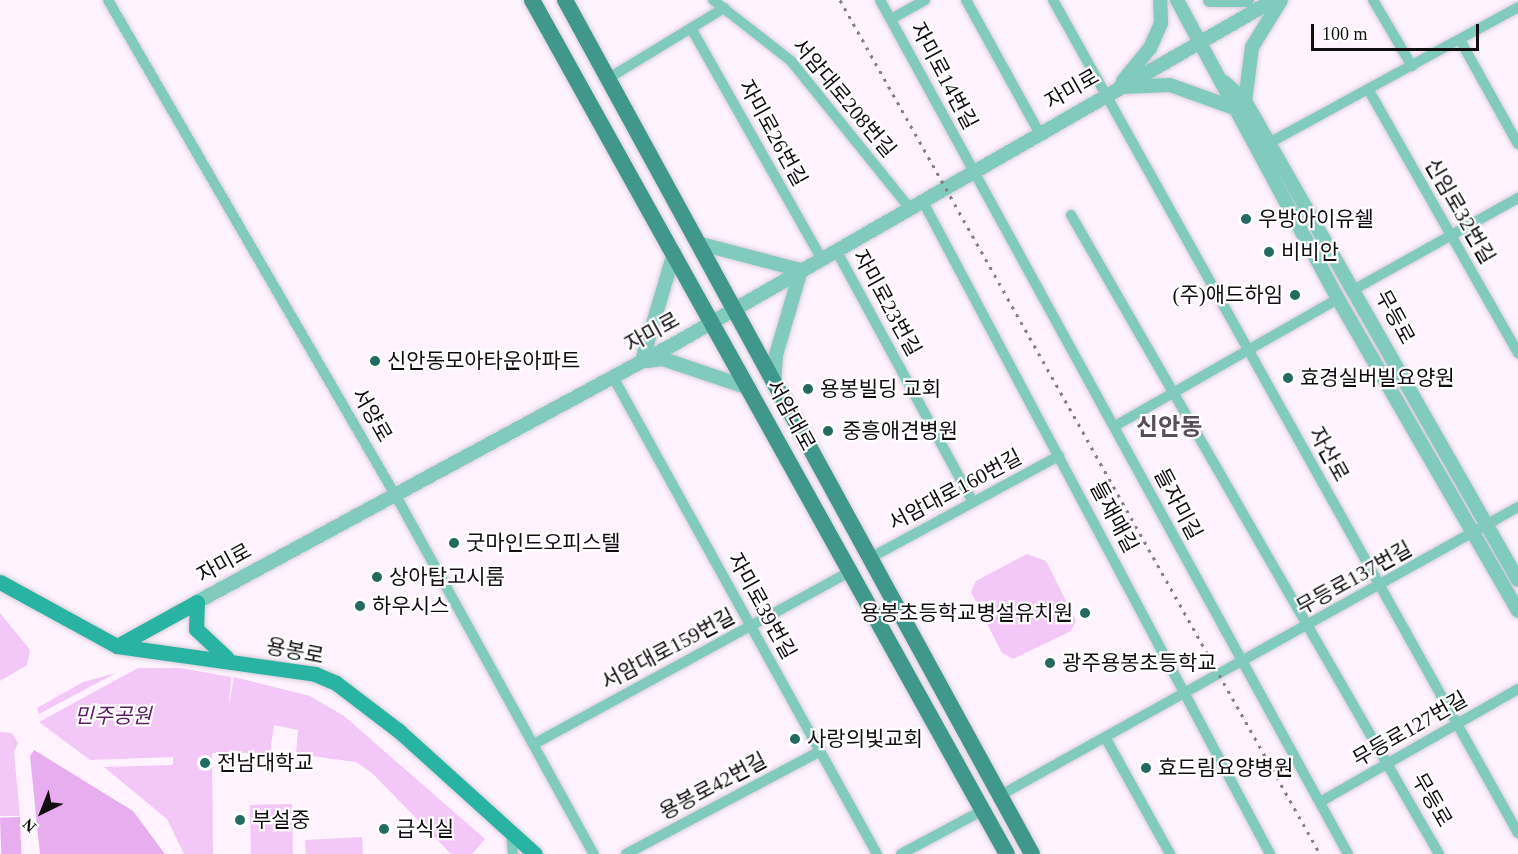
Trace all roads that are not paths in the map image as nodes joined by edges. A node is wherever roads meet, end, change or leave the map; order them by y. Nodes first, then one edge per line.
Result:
1 (108, 0) edge
2 (532, 0) edge
3 (565, 0) edge
4 (713, 0) edge
5 (880, 0) edge
6 (925, 0) edge
7 (966, 0) edge
8 (1053, 0) edge
9 (1160, 0) edge
10 (1177, 0) edge
11 (1210, 0) edge
12 (1247, 0) edge
13 (1274, 0) edge
14 (1281, 0) edge
15 (1373, 0) edge
16 (1518, 7) edge
17 (724, 8) junction
18 (891, 19) junction
19 (691, 28) junction
20 (1199, 40) junction
21 (1460, 40) junction
22 (1412, 66) junction
23 (609, 78) junction
24 (1224, 82) junction
25 (1368, 89) junction
26 (1111, 90) junction
27 (1245, 101) junction
28 (1232, 108) junction
29 (1040, 132) junction
30 (1269, 143) junction
31 (1518, 144) edge
32 (974, 171) junction
33 (1518, 198) edge
34 (916, 203) junction
35 (1071, 215) dead end
36 (1451, 235) junction
37 (697, 243) junction
38 (836, 250) junction
39 (674, 253) junction
40 (821, 258) junction
41 (801, 270) junction
42 (1355, 289) junction
43 (1338, 299) junction
44 (733, 309) junction
45 (712, 321) junction
46 (1249, 350) junction
47 (1518, 353) edge
48 (642, 361) junction
49 (613, 377) junction
50 (774, 384) junction
51 (752, 389) junction
52 (1174, 393) junction
53 (1115, 426) junction
54 (1059, 456) junction
55 (394, 493) junction
56 (973, 502) junction
57 (1518, 507) edge
58 (1485, 526) junction
59 (1472, 534) junction
60 (870, 558) junction
61 (853, 570) junction
62 (1518, 580) edge
63 (0, 582) edge
64 (1380, 587) junction
65 (197, 602) junction
66 (1518, 611) edge
67 (751, 626) junction
68 (1308, 627) junction
69 (117, 646) junction
70 (232, 661) junction
71 (1241, 664) junction
72 (1518, 689) edge
73 (1187, 693) junction
74 (1457, 724) junction
75 (1105, 737) junction
76 (534, 744) junction
77 (819, 752) junction
78 (1387, 764) junction
79 (999, 796) junction
80 (1320, 802) junction
81 (983, 810) junction
82 (511, 832) junction
83 (1518, 833) edge
84 (513, 854) edge
85 (535, 854) edge
86 (594, 854) edge
87 (626, 854) edge
88 (877, 854) edge
89 (901, 854) edge
90 (1007, 854) edge
91 (1032, 854) edge
92 (1170, 854) edge
93 (1270, 854) edge
94 (1348, 854) edge
95 (1439, 854) edge

1 - 55 street, 서양로
2 - 39 main road, 서암대로
3 - 23 main road, 서암대로
4 - 17 street, 서암대로208번길
5 - 18 street, 자미로14번길
6 - 18 street
7 - 29 street
8 - 26 street, 자산로
9 - 26 street
10 - 20 street, 무등로
11 - 12 street
13 - 20 street, 자미로
14 - 27 street
15 - 22 street
16 - 21 street
17 - 19 street
17 - 34 street, 서암대로208번길
18 - 32 street, 자미로14번길
19 - 23 street
19 - 40 street, 자미로26번길
20 - 24 street, 무등로
20 - 26 street, 자미로
21 - 22 street
21 - 31 street
22 - 25 street
23 - 37 main road, 서암대로
24 - 27 street, 무등로
24 - 28 street, 무등로
25 - 30 street
25 - 36 street, 신임로32번길
26 - 28 street
26 - 29 street, 자미로
26 - 46 street, 자산로
27 - 30 street, 무등로
28 - 43 street, 무등로
29 - 32 street, 자미로
30 - 42 street, 무등로
32 - 34 street, 자미로
32 - 53 street, 들자미길
33 - 36 street
34 - 38 street, 자미로
34 - 54 street, 들재매길
35 - 52 street, 무등로
36 - 42 street
36 - 47 street, 신임로32번길
37 - 41 street
37 - 44 main road, 서암대로
38 - 40 street, 자미로
38 - 56 street, 자미로23번길
39 - 45 main road, 서암대로
39 - 48 street
40 - 41 street, 자미로
41 - 44 street, 자미로
41 - 50 street
42 - 58 street, 무등로
43 - 46 street
43 - 59 street, 무등로
44 - 45 street, 자미로
44 - 50 main road, 서암대로
45 - 48 street, 자미로
45 - 51 main road, 서암대로
46 - 52 street
46 - 64 street, 자산로
48 - 49 street, 자미로
48 - 51 street
49 - 55 street, 자미로
49 - 67 street, 자미로39번길
50 - 60 main road, 서암대로
51 - 61 main road, 서암대로
52 - 53 street
52 - 68 street, 무등로
53 - 71 street, 들자미길
54 - 56 street, 서암대로160번길
54 - 73 street, 들재매길
55 - 65 street, 자미로
55 - 76 street, 서양로
56 - 60 street, 서암대로160번길
57 - 58 street, 무등로137번길
58 - 59 street, 무등로137번길
58 - 62 street, 무등로
59 - 64 street, 무등로137번길
59 - 66 street, 무등로
60 - 79 main road, 서암대로
61 - 67 street, 서암대로159번길
61 - 81 main road, 서암대로
63 - 69 main road, 용봉로
64 - 68 street, 무등로137번길
64 - 74 street, 자산로
65 - 69 main road, 자미로
65 - 70 main road
67 - 76 street, 서암대로159번길
67 - 77 street, 자미로39번길
68 - 71 street, 무등로137번길
68 - 78 street, 무등로
69 - 70 main road, 용봉로
70 - 82 main road, 용봉로
71 - 73 street, 무등로137번길
71 - 80 street, 들자미길
72 - 74 street, 무등로127번길
73 - 75 street, 무등로137번길
73 - 93 street, 들재매길
74 - 78 street, 무등로127번길
74 - 83 street, 자산로
75 - 79 street, 무등로137번길
75 - 92 street
76 - 86 street, 서양로
77 - 87 street, 용봉로42번길
77 - 88 street, 자미로39번길
78 - 80 street, 무등로127번길
78 - 95 street, 무등로
79 - 91 main road, 서암대로
80 - 94 street, 들자미길
81 - 89 street
81 - 90 main road, 서암대로
82 - 84 street
82 - 85 main road, 용봉로

